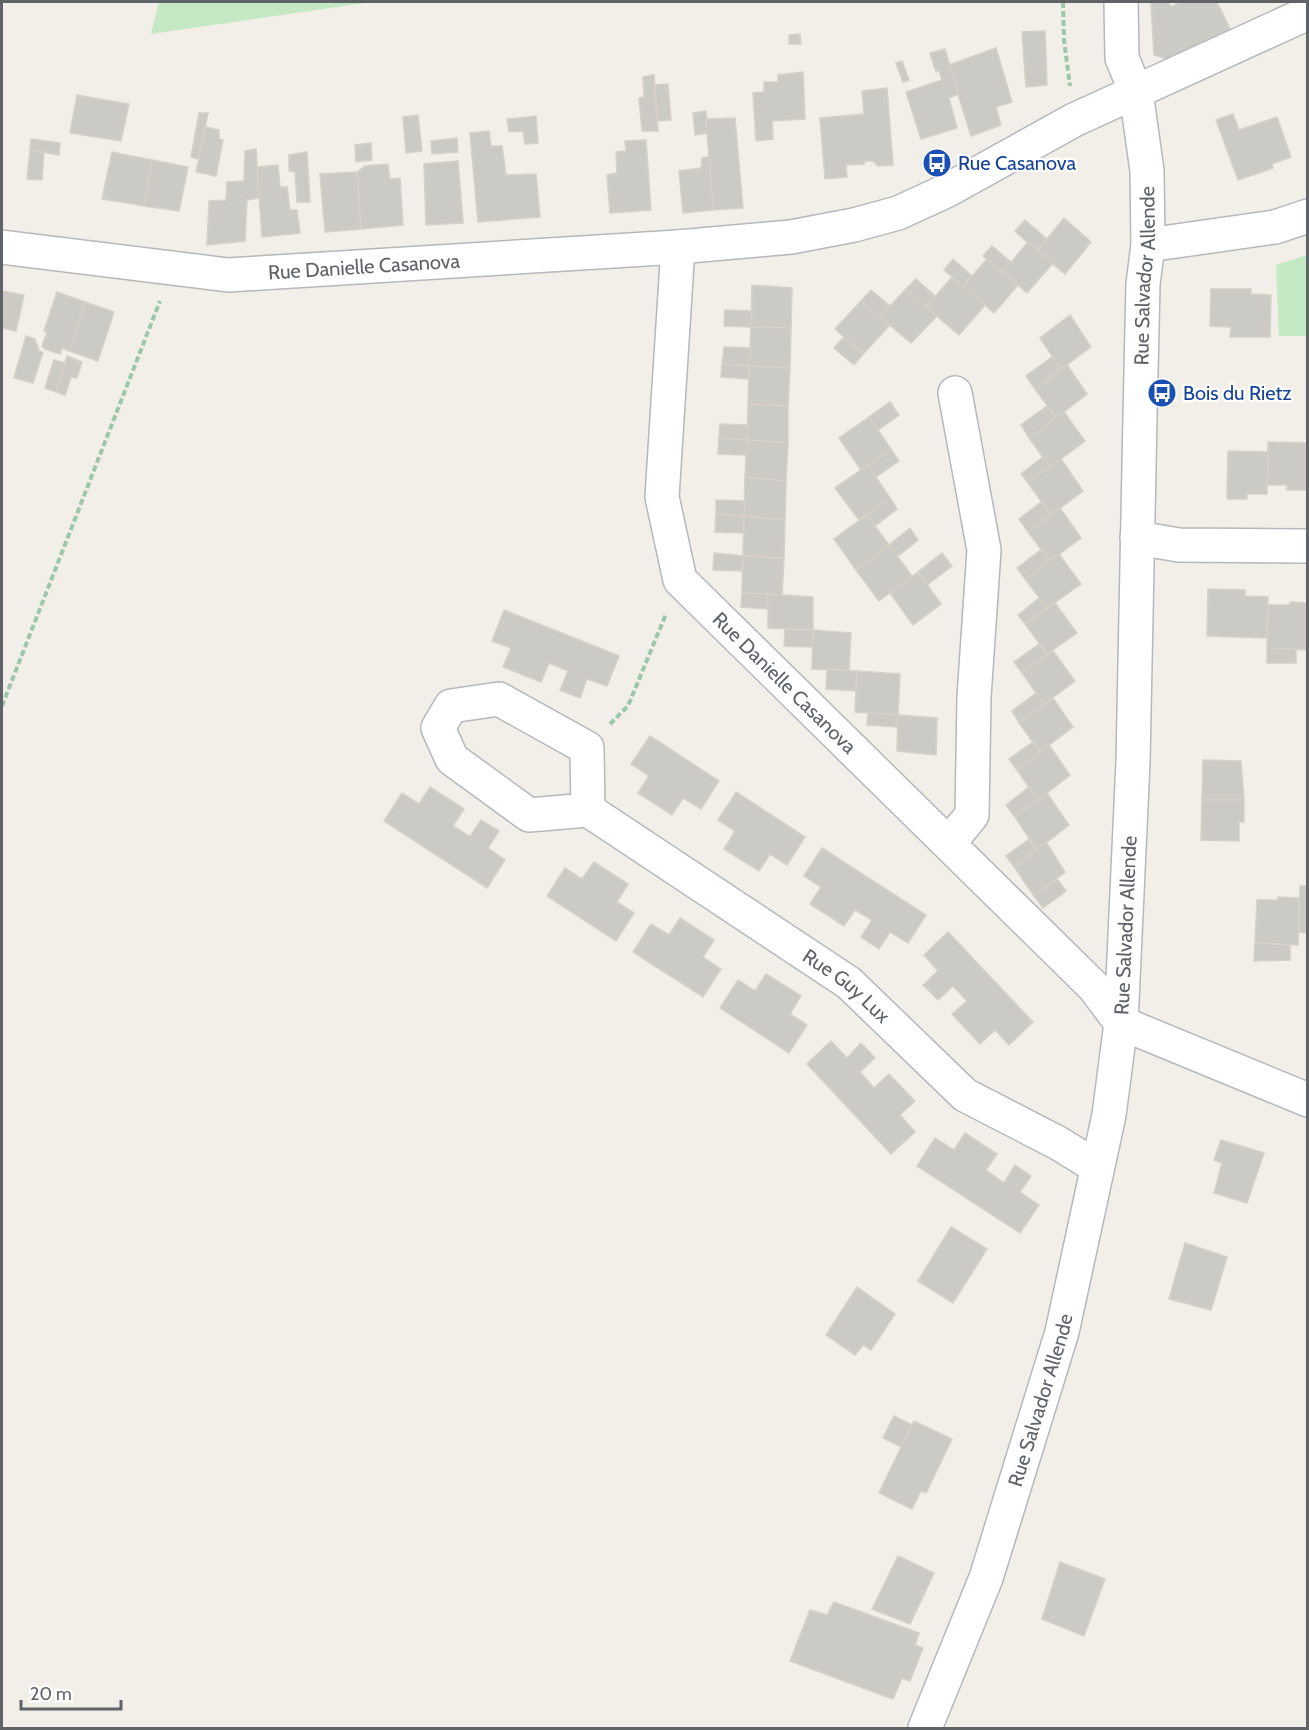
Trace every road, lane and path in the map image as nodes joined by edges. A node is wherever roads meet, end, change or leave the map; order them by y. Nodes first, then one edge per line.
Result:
1 (1064, 2) edge
2 (1121, 2) edge
3 (1308, 13) edge
4 (1136, 92) junction
5 (1074, 120) junction
6 (1308, 216) edge
7 (1148, 245) junction
8 (2, 247) edge
9 (678, 248) junction
10 (162, 267) junction
11 (955, 393) dead end
12 (1137, 538) junction
13 (1308, 546) edge
14 (680, 580) junction
15 (2, 706) edge
16 (587, 748) junction
17 (588, 810) junction
18 (949, 843) junction
19 (1122, 1023) junction
20 (1308, 1100) edge
21 (1097, 1167) junction
22 (925, 1728) edge

1 - 5 path
2 - 4 street, Rue Salvador Allende
3 - 4 street, Rue Danielle Casanova
4 - 5 street, Rue Danielle Casanova
4 - 7 street, Rue Salvador Allende
5 - 9 street, Rue Danielle Casanova
6 - 7 street
7 - 12 street, Rue Salvador Allende
8 - 10 street, Rue Danielle Casanova
9 - 10 street, Rue Danielle Casanova
9 - 14 street
10 - 15 path
11 - 18 street
12 - 13 street
12 - 19 street, Rue Salvador Allende
14 - 16 path
14 - 18 street, Rue Danielle Casanova
16 - 17 street
16 - 17 street
17 - 21 street, Rue Guy Lux
18 - 19 street, Rue Danielle Casanova
19 - 20 street
19 - 21 street, Rue Salvador Allende
21 - 22 street, Rue Salvador Allende

